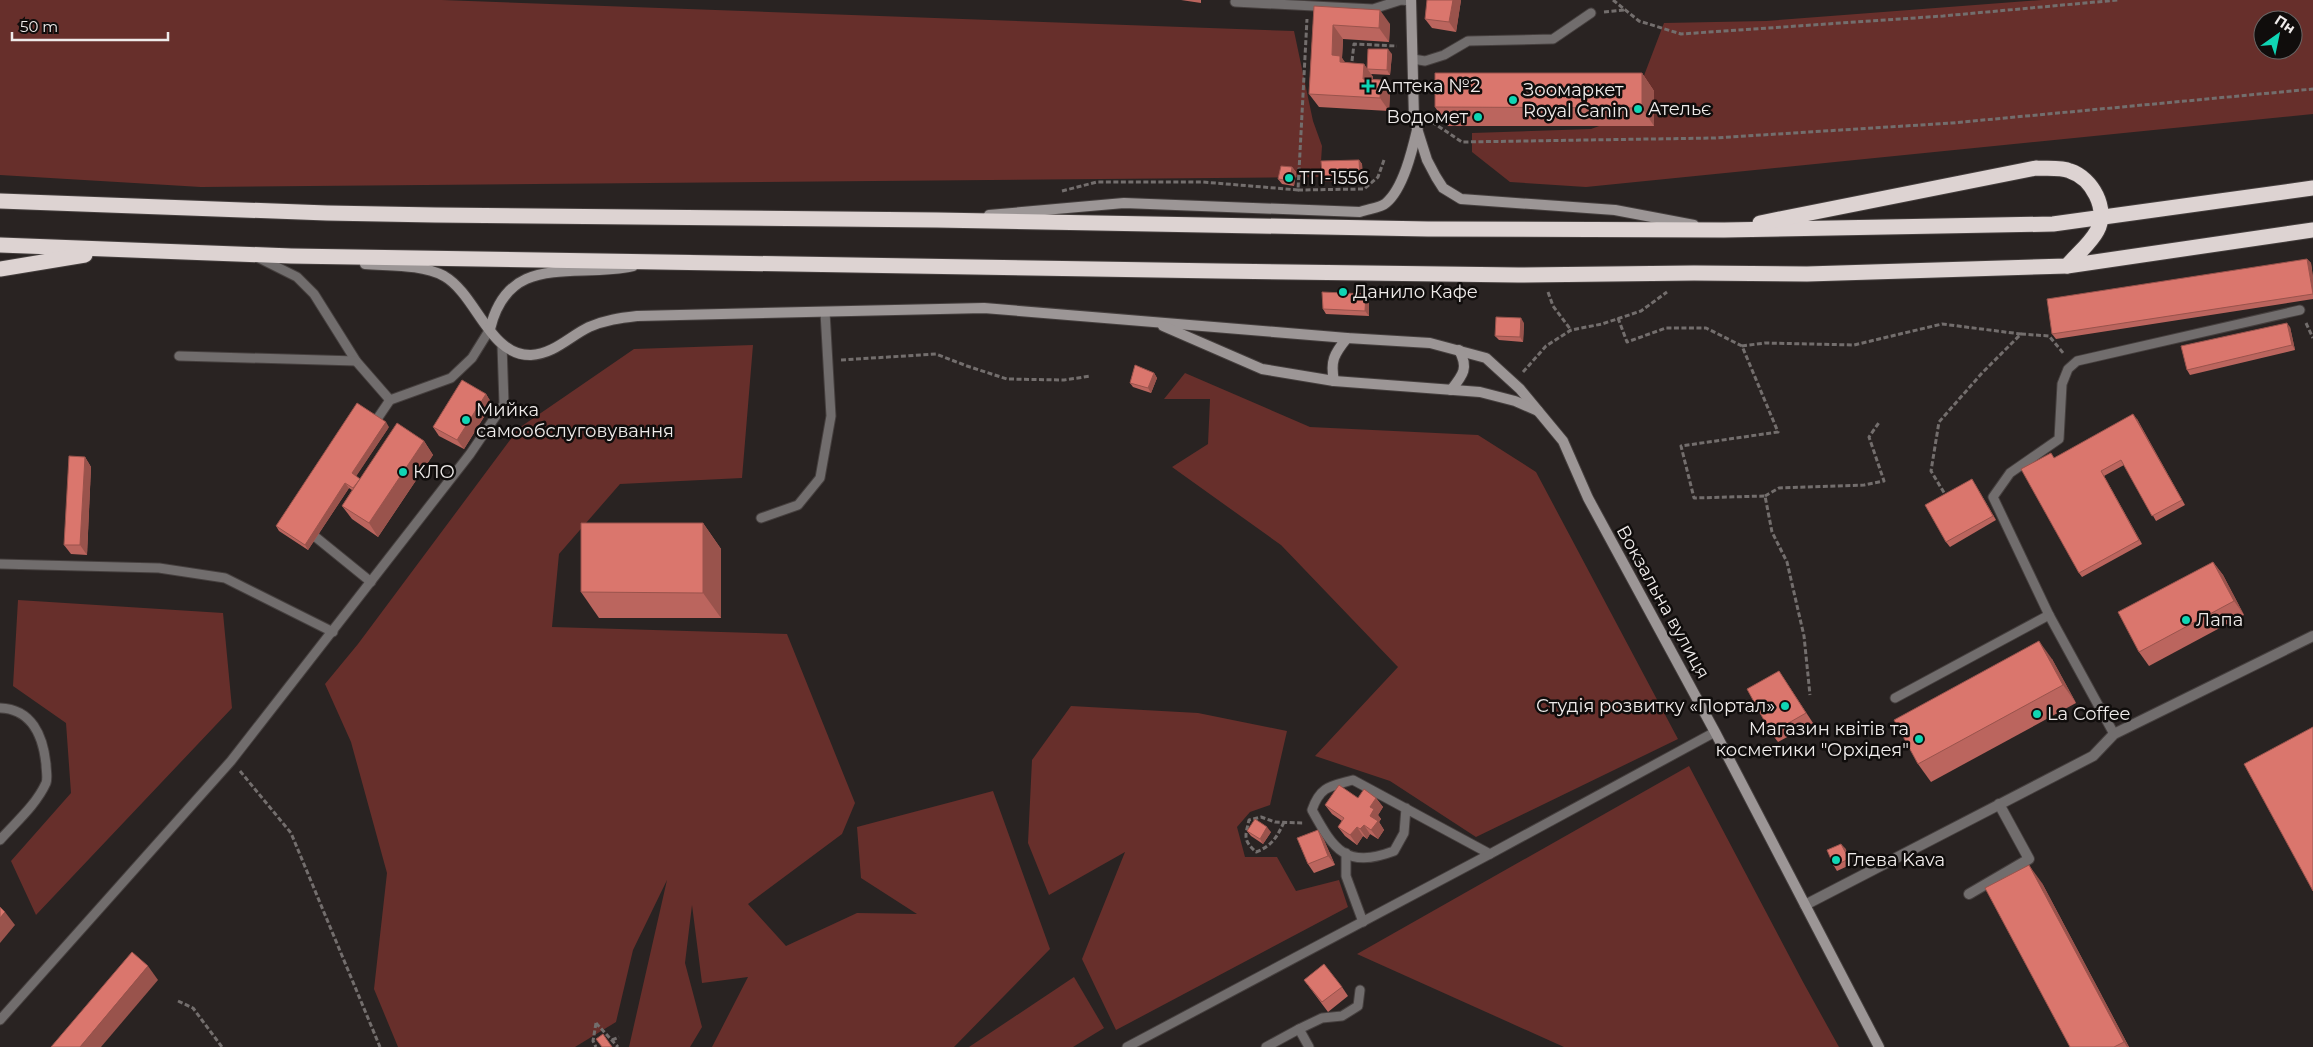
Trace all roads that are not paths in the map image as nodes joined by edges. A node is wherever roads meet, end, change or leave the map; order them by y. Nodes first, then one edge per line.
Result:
1 (1411, 0) edge
2 (1236, 2) dead end
3 (1591, 13) road end
4 (1413, 60) junction
5 (1416, 122) junction
6 (2313, 188) edge
7 (0, 200) edge
8 (2100, 218) junction
9 (936, 220) junction
10 (1724, 230) junction
11 (2313, 230) edge
12 (0, 245) edge
13 (112, 251) junction
14 (252, 255) junction
15 (291, 256) junction
16 (652, 262) junction
17 (2067, 266) junction
18 (0, 270) edge
19 (2300, 310) dead end
20 (825, 312) junction
21 (1155, 323) junction
22 (490, 330) junction
23 (1347, 338) junction
24 (502, 345) junction
25 (1459, 350) junction
26 (179, 356) dead end
27 (356, 361) junction
28 (1334, 381) junction
29 (1451, 390) junction
30 (390, 400) junction
31 (1542, 412) junction
32 (368, 432) edge
33 (761, 518) dead end
34 (309, 520) edge
35 (0, 564) edge
36 (371, 582) junction
37 (2049, 615) junction
38 (333, 632) junction
39 (2313, 636) edge
40 (1896, 698) dead end
41 (0, 708) edge
42 (1715, 732) junction
43 (2114, 734) junction
44 (1999, 804) junction
45 (1406, 808) junction
46 (0, 840) edge
47 (1346, 853) junction
48 (1490, 854) junction
49 (1969, 894) dead end
50 (1805, 905) junction
51 (1363, 922) junction
52 (1360, 990) dead end
53 (0, 1020) edge
54 (1299, 1029) junction
55 (1128, 1047) edge
56 (1266, 1047) edge
57 (1309, 1047) edge
58 (1879, 1047) edge

1 - 2 lane
1 - 4 street
3 - 4 lane
4 - 5 street
5 - 9 street
5 - 10 street
6 - 8 highway
7 - 9 highway
8 - 10 highway
8 - 10 highway
8 - 17 highway
9 - 10 highway
11 - 17 highway
12 - 13 highway
13 - 14 highway
13 - 18 highway
14 - 15 highway
14 - 27 lane
15 - 16 highway
15 - 22 street
16 - 17 highway
16 - 22 street
19 - 37 lane
20 - 21 street, Вокзальна вулиця
20 - 24 street, Вокзальна вулиця
20 - 33 lane
21 - 23 street, Вокзальна вулиця
21 - 28 street
22 - 24 street
22 - 30 lane
23 - 25 street, Вокзальна вулиця
23 - 28 street
24 - 36 lane
25 - 29 street
25 - 31 street, Вокзальна вулиця
26 - 27 lane
27 - 30 lane
28 - 29 street
29 - 31 street
30 - 32 lane
31 - 42 street, Вокзальна вулиця
34 - 36 lane
35 - 38 lane
36 - 38 lane
37 - 40 lane
37 - 43 lane
38 - 53 lane
39 - 43 street
41 - 46 lane
42 - 48 lane
42 - 50 street, Вокзальна вулиця
43 - 44 street
44 - 49 street
44 - 50 street
45 - 47 lane
45 - 47 lane
45 - 48 lane
47 - 51 lane
48 - 51 lane
50 - 58 street, Вокзальна вулиця
51 - 55 lane
52 - 54 lane
54 - 56 lane
54 - 57 lane

